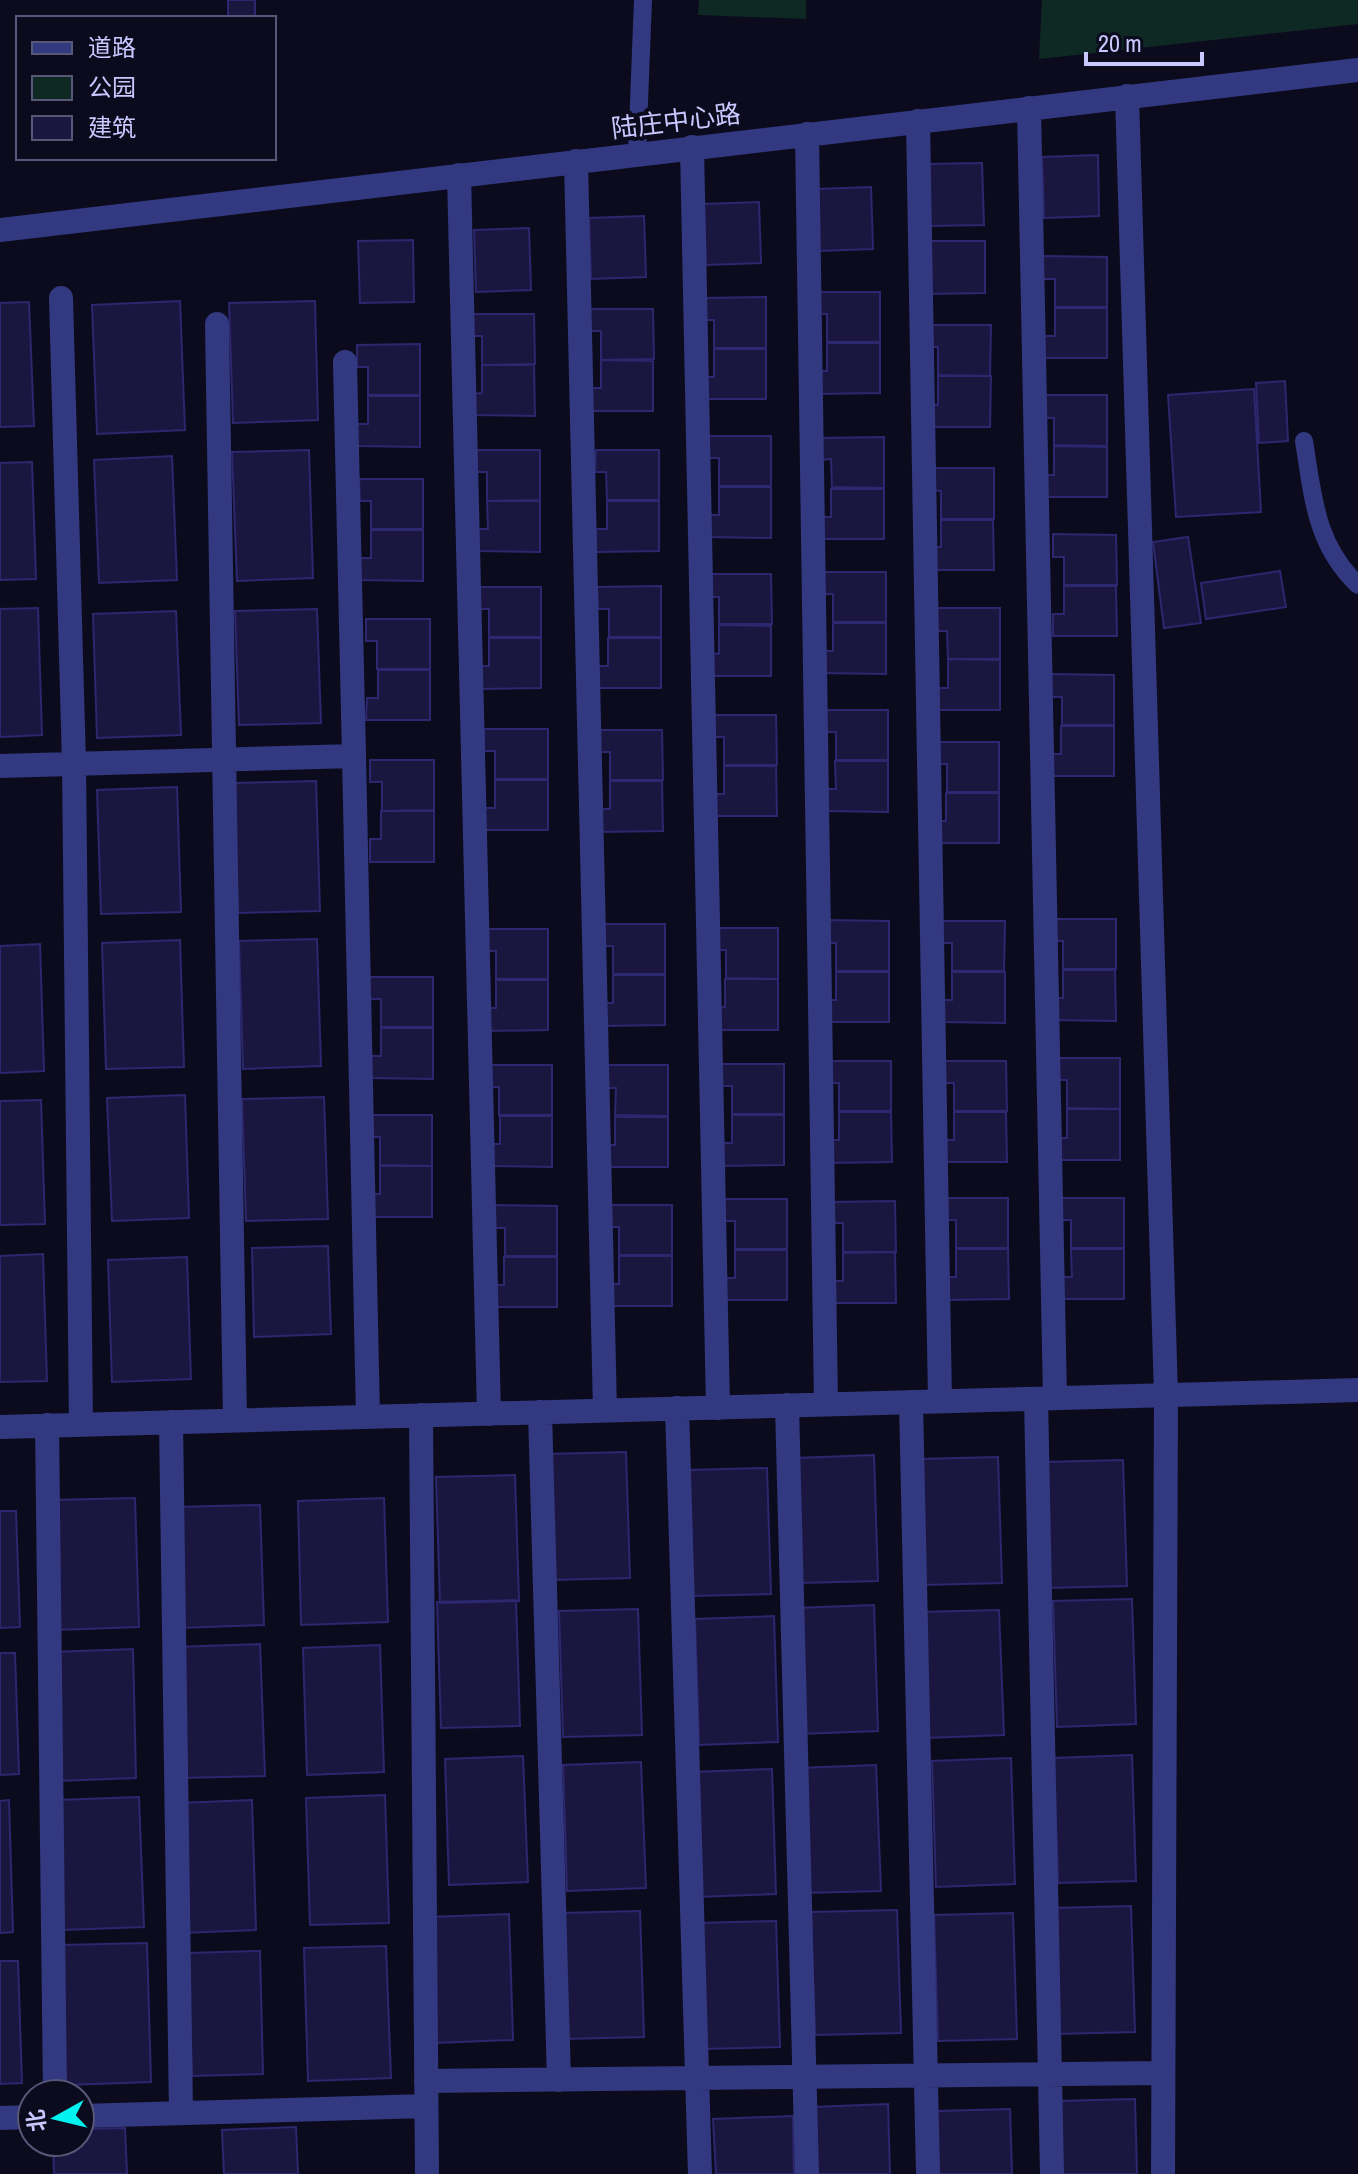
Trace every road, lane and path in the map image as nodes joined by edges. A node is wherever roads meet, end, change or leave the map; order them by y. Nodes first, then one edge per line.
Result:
1 (643, 0) edge
2 (1358, 70) edge
3 (1127, 96) junction
4 (1029, 108) junction
5 (918, 121) junction
6 (807, 134) junction
7 (692, 147) junction
8 (637, 153) junction
9 (576, 161) junction
10 (459, 175) junction
11 (0, 230) edge
12 (61, 298) dead end
13 (217, 324) dead end
14 (345, 362) dead end
15 (1304, 441) dead end
16 (1358, 585) edge
17 (354, 756) junction
18 (225, 759) junction
19 (74, 764) junction
20 (0, 766) edge
21 (1358, 1390) edge
22 (1166, 1396) junction
23 (1046, 1398) junction
24 (940, 1401) junction
25 (911, 1402) junction
26 (826, 1404) junction
27 (787, 1405) junction
28 (677, 1408) junction
29 (718, 1408) junction
30 (605, 1410) junction
31 (540, 1412) junction
32 (489, 1414) junction
33 (421, 1415) junction
34 (368, 1417) junction
35 (235, 1420) junction
36 (171, 1422) junction
37 (81, 1424) junction
38 (47, 1425) junction
39 (0, 1427) edge
40 (1162, 2073) junction
41 (1050, 2074) junction
42 (926, 2075) junction
43 (804, 2077) junction
44 (55, 2078) edge
45 (698, 2078) junction
46 (559, 2080) junction
47 (426, 2081) junction
48 (426, 2106) junction
49 (181, 2113) junction
50 (96, 2116) edge
51 (427, 2174) edge
52 (700, 2174) edge
53 (807, 2174) edge
54 (928, 2174) edge
55 (1052, 2174) edge
56 (1163, 2174) edge

1 - 8 lane
2 - 3 street, 陆庄中心路
3 - 4 street, 陆庄中心路
3 - 22 street
4 - 5 street, 陆庄中心路
4 - 23 street
5 - 6 street, 陆庄中心路
5 - 24 street
6 - 7 street, 陆庄中心路
6 - 26 street
7 - 8 street, 陆庄中心路
7 - 29 street
8 - 9 street, 陆庄中心路
9 - 10 street, 陆庄中心路
9 - 30 street
10 - 11 street, 陆庄中心路
10 - 32 street
12 - 19 street
13 - 18 street
14 - 17 street
15 - 16 lane
17 - 18 street
17 - 34 street
18 - 19 street
18 - 35 street
19 - 20 street
19 - 37 street
21 - 22 street
22 - 23 street
22 - 40 street
23 - 24 street
23 - 41 street
24 - 25 street
25 - 26 street
25 - 42 street
26 - 27 street
27 - 29 street
27 - 43 street
28 - 29 street
28 - 30 street
28 - 45 street
30 - 31 street
31 - 32 street
31 - 46 street
32 - 33 street
33 - 34 street
33 - 47 street
34 - 35 street
35 - 36 street
36 - 37 street
36 - 49 street
37 - 38 street
38 - 39 street
38 - 44 street
40 - 41 street
40 - 56 street
41 - 42 street
41 - 55 street
42 - 43 street
42 - 54 street
43 - 45 street
43 - 53 street
45 - 46 street
45 - 52 street
46 - 47 street
47 - 48 street
48 - 49 street
48 - 51 street
49 - 50 street

